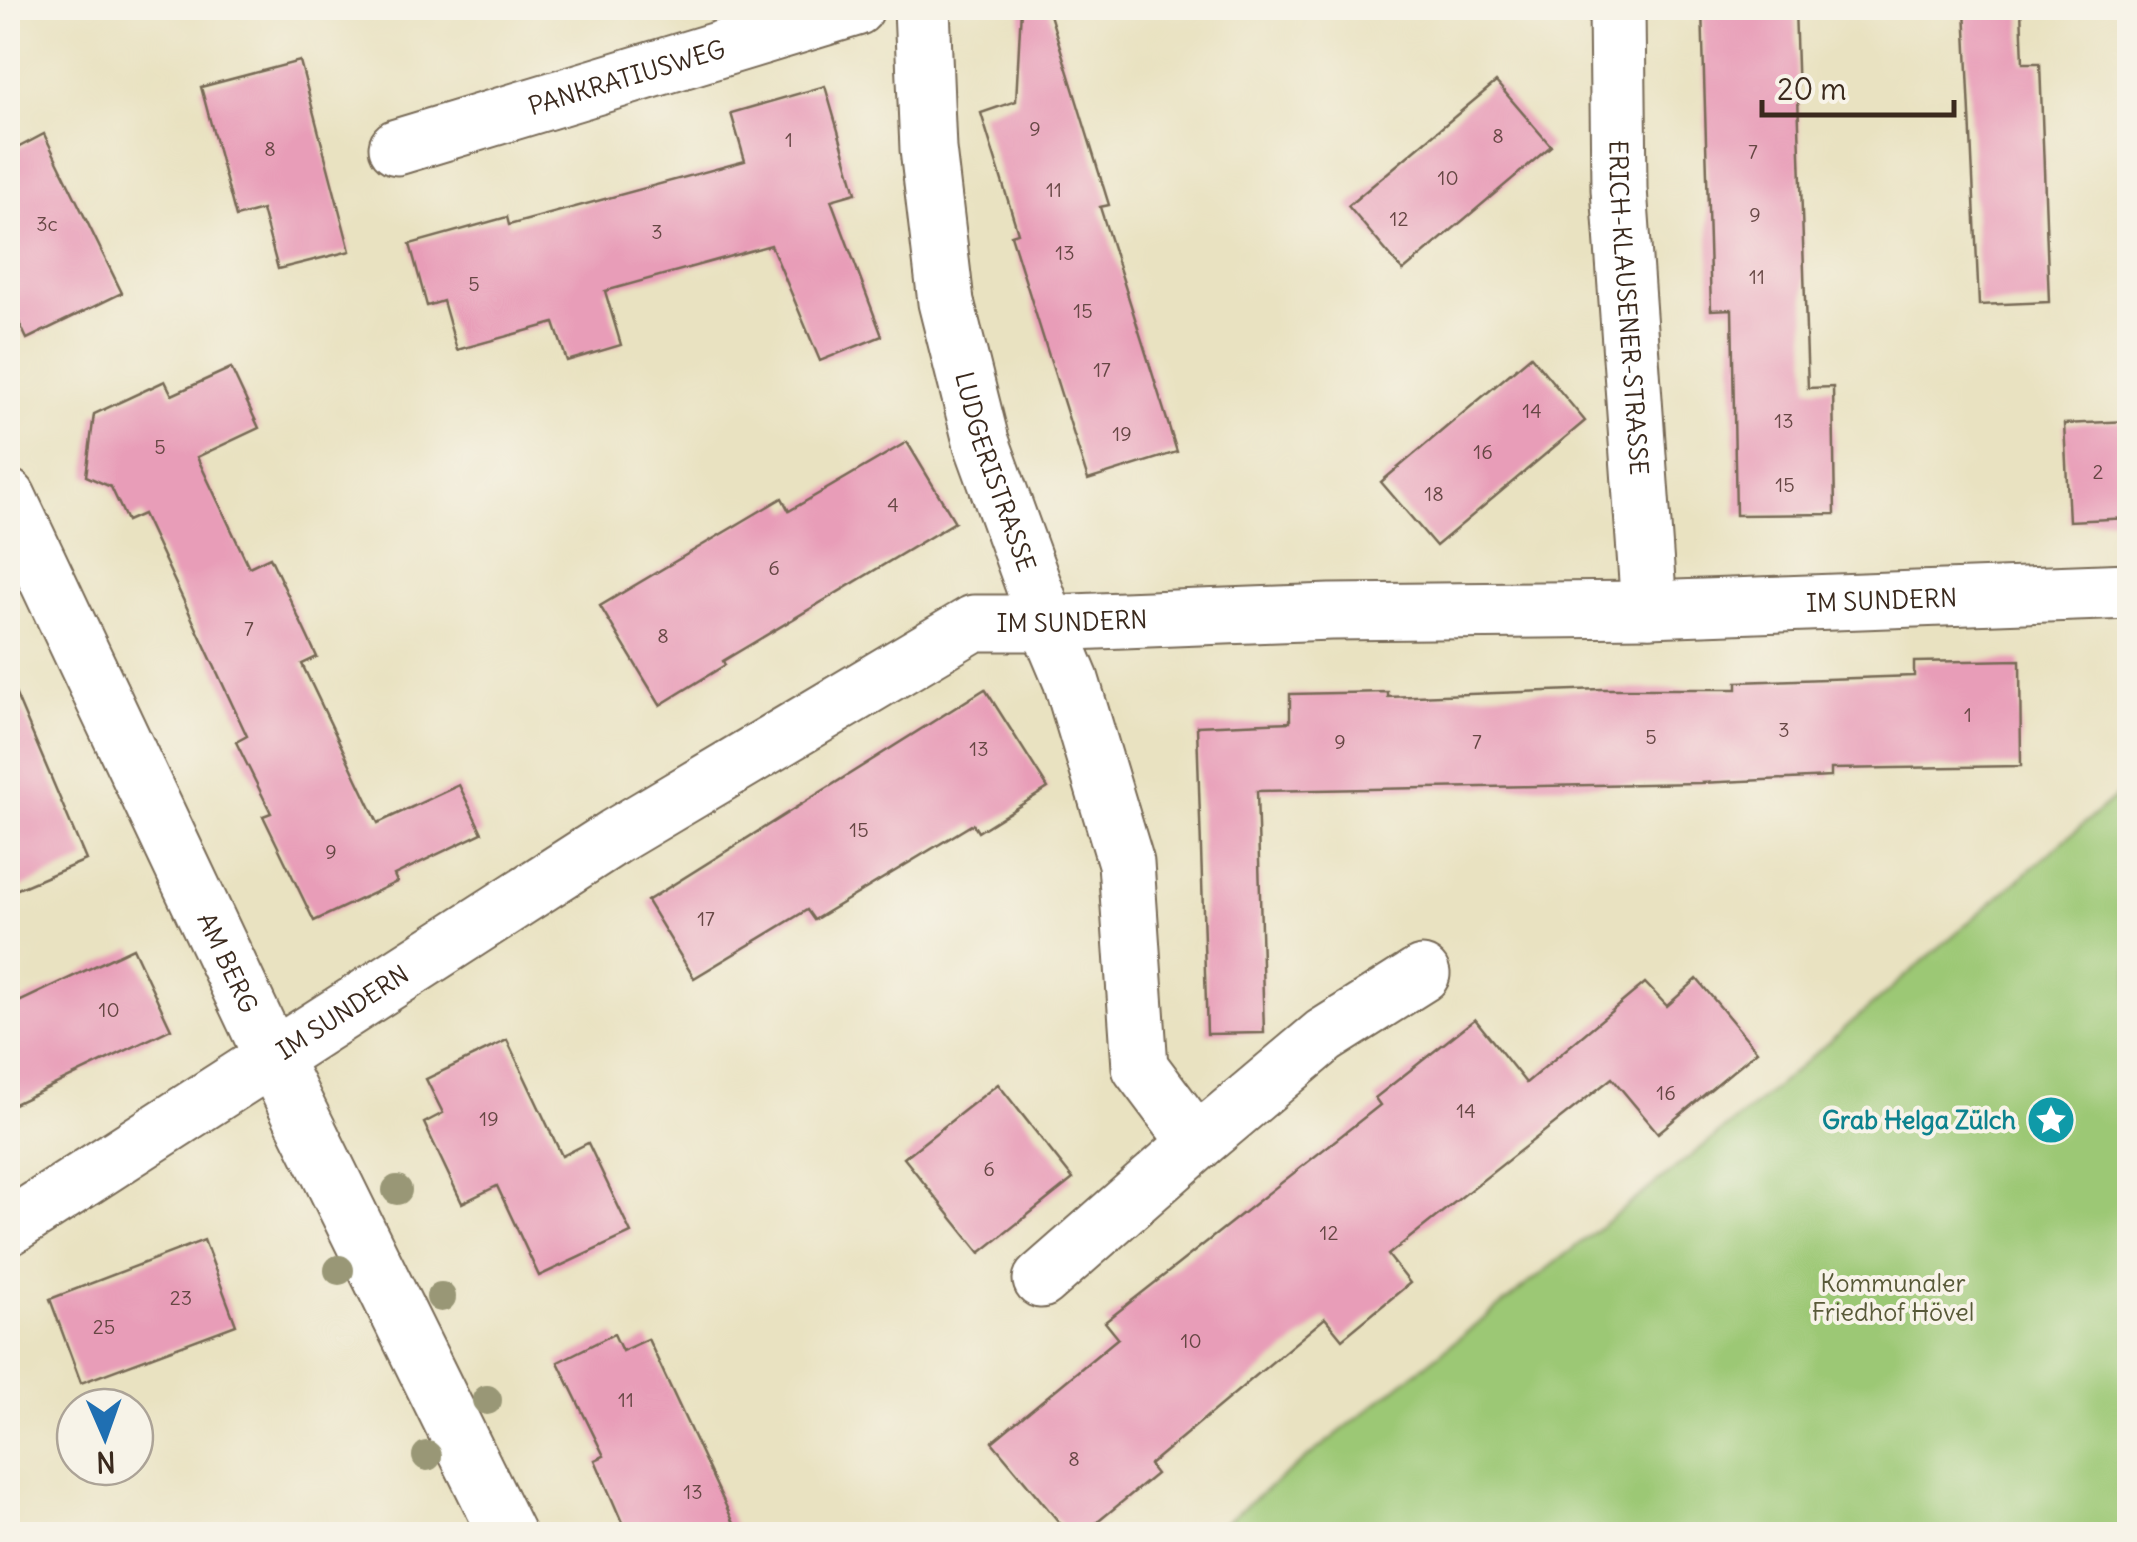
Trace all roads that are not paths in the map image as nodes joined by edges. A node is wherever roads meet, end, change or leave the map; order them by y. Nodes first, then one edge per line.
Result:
1 (856, 8) edge
2 (922, 8) edge
3 (1616, 8) edge
4 (397, 147) dead end
5 (8, 497) edge
6 (2130, 591) edge
7 (1649, 609) junction
8 (1046, 623) junction
9 (1422, 974) dead end
10 (273, 1059) junction
11 (1197, 1143) junction
12 (8, 1228) edge
13 (1042, 1280) dead end
14 (507, 1534) edge

1 - 4 street, PANKRATIUSWEG
2 - 8 street, LUDGERISTRASSE
3 - 7 street, ERICH-KLAUSENER-STRASSE
5 - 10 street, AM BERG
6 - 7 street, IM SUNDERN
7 - 8 street, IM SUNDERN
8 - 10 street, IM SUNDERN
8 - 11 street, LUDGERISTRASSE
9 - 11 street
10 - 12 street, IM SUNDERN
10 - 14 street, AM BERG
11 - 13 street

